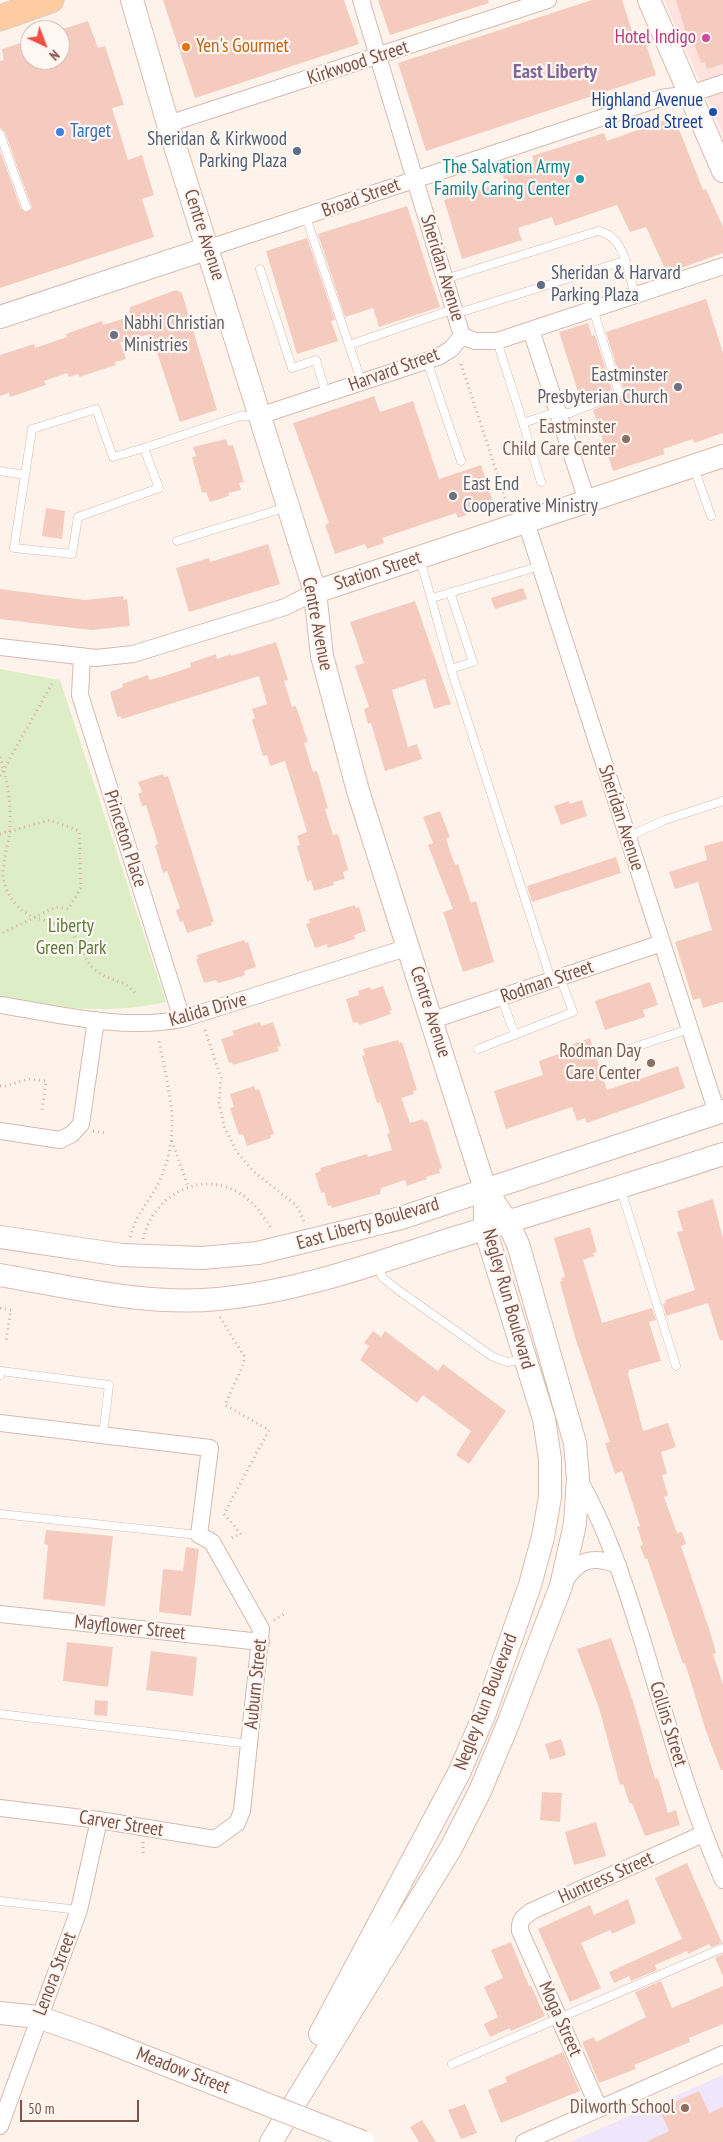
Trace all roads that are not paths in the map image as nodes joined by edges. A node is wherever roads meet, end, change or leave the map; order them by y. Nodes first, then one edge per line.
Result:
1 (51, 0) edge
2 (132, 0) edge
3 (361, 0) edge
4 (548, 0) edge
5 (649, 0) edge
6 (0, 18) edge
7 (377, 56) junction
8 (723, 83) edge
9 (690, 94) junction
10 (168, 124) junction
11 (0, 134) edge
12 (723, 171) edge
13 (414, 179) junction
14 (26, 208) dead end
15 (306, 217) junction
16 (209, 248) junction
17 (624, 261) junction
18 (723, 266) edge
19 (260, 270) dead end
20 (445, 279) junction
21 (635, 295) junction
22 (594, 309) junction
23 (455, 311) junction
24 (0, 317) edge
25 (531, 330) junction
26 (462, 336) junction
27 (497, 341) junction
28 (349, 345) junction
29 (427, 361) junction
30 (362, 383) junction
31 (326, 394) junction
32 (556, 412) junction
33 (259, 416) junction
34 (523, 423) junction
35 (144, 448) junction
36 (723, 456) edge
37 (462, 461) dead end
38 (693, 466) junction
39 (0, 471) edge
40 (25, 475) junction
41 (541, 482) dead end
42 (587, 502) junction
43 (287, 507) junction
44 (710, 516) dead end
45 (526, 522) junction
46 (177, 541) dead end
47 (419, 558) junction
48 (540, 566) junction
49 (314, 592) junction
50 (450, 592) junction
51 (432, 598) junction
52 (0, 647) edge
53 (82, 656) junction
54 (450, 669) junction
55 (723, 801) edge
56 (627, 837) junction
57 (662, 943) junction
58 (409, 946) junction
59 (556, 979) junction
60 (501, 997) junction
61 (0, 1005) edge
62 (182, 1019) junction
63 (96, 1020) junction
64 (433, 1020) junction
65 (689, 1028) junction
66 (515, 1035) junction
67 (478, 1049) dead end
68 (617, 1053) dead end
69 (720, 1112) edge
70 (0, 1132) edge
71 (723, 1154) edge
72 (621, 1188) junction
73 (485, 1189) junction
74 (508, 1223) junction
75 (485, 1229) junction
76 (0, 1237) edge
77 (376, 1263) junction
78 (0, 1275) edge
79 (525, 1359) junction
80 (676, 1366) dead end
81 (0, 1375) edge
82 (0, 1423) edge
83 (103, 1435) junction
84 (578, 1478) junction
85 (0, 1514) edge
86 (199, 1536) junction
87 (618, 1565) junction
88 (561, 1586) junction
89 (0, 1614) edge
90 (261, 1642) junction
91 (0, 1714) edge
92 (250, 1744) junction
93 (0, 1808) edge
94 (100, 1820) junction
95 (237, 1823) joint
96 (703, 1834) junction
97 (723, 1880) edge
98 (0, 1901) edge
99 (79, 1910) junction
100 (520, 1931) joint
101 (723, 1948) edge
102 (0, 2013) edge
103 (38, 2018) junction
104 (560, 2018) junction
105 (723, 2054) edge
106 (452, 2064) dead end
107 (599, 2108) junction
108 (0, 2126) edge
109 (254, 2142) edge
110 (271, 2142) edge
111 (363, 2142) edge
112 (524, 2142) edge

1 - 6 main road
2 - 10 main road, Centre Avenue
3 - 7 street, Sheridan Avenue
4 - 7 street, Kirkwood Street
5 - 9 main road
7 - 10 street, Kirkwood Street
7 - 13 street, Sheridan Avenue
8 - 9 street, Broad Street
9 - 12 main road
9 - 13 street, Broad Street
10 - 16 main road, Centre Avenue
11 - 14 lane
13 - 15 street, Broad Street
13 - 20 street, Sheridan Avenue
15 - 16 street, Broad Street
15 - 28 lane
16 - 24 main road, Broad Street
16 - 33 main road, Centre Avenue
17 - 20 lane
17 - 21 lane
17 - 23 lane
18 - 21 street
19 - 31 lane
20 - 23 street, Sheridan Avenue
21 - 22 street
22 - 25 street
22 - 32 lane
23 - 26 street, Sheridan Avenue
23 - 28 lane
25 - 27 street
25 - 32 street
26 - 27 street
26 - 29 street, Harvard Street
27 - 34 lane
28 - 30 lane
29 - 30 street, Harvard Street
29 - 37 lane
30 - 31 street, Harvard Street
31 - 33 street, Harvard Street
32 - 34 lane
32 - 42 street
33 - 35 lane
33 - 43 main road, Centre Avenue
34 - 41 lane
35 - 40 lane
35 - 40 lane
36 - 38 main road, Station Street
38 - 42 main road, Station Street
38 - 44 lane
39 - 40 lane
42 - 45 main road, Station Street
43 - 46 lane
43 - 49 main road, Centre Avenue
45 - 47 main road, Station Street
45 - 48 street, Sheridan Avenue
47 - 49 main road, Station Street
47 - 51 lane
48 - 50 lane
48 - 56 street, Sheridan Avenue
49 - 53 street, Station Street
49 - 58 main road, Centre Avenue
50 - 51 lane
50 - 54 lane
51 - 54 lane
52 - 53 street, Station Street
53 - 62 street, Princeton Place
54 - 59 lane
55 - 56 lane
56 - 57 street, Sheridan Avenue
57 - 59 street, Rodman Street
57 - 65 street, Sheridan Avenue
58 - 62 street, Kalida Drive
58 - 64 main road, Centre Avenue
59 - 60 street, Rodman Street
59 - 66 lane
60 - 64 street, Rodman Street
60 - 66 lane
61 - 63 street, Kalida Drive
62 - 63 street, Kalida Drive
63 - 70 street
64 - 73 main road, Centre Avenue
65 - 68 lane
65 - 69 street, Sheridan Avenue
66 - 67 lane
69 - 73 main road, East Liberty Boulevard
71 - 72 main road, East Liberty Boulevard
72 - 74 main road, East Liberty Boulevard
72 - 80 lane
73 - 74 main road, Negley Run Boulevard
73 - 75 main road, Negley Run Boulevard
73 - 76 main road, East Liberty Boulevard
74 - 75 main road, East Liberty Boulevard
74 - 84 main road, Negley Run Boulevard
75 - 77 main road, East Liberty Boulevard
75 - 79 main road, Negley Run Boulevard
77 - 78 main road, East Liberty Boulevard
77 - 79 lane
79 - 109 main road, Negley Run Boulevard
81 - 83 lane
82 - 83 street
83 - 86 street
84 - 87 street, Collins Street
84 - 88 main road, Negley Run Boulevard
85 - 86 lane
86 - 90 street, Auburn Street
87 - 88 street
87 - 96 street, Collins Street
88 - 110 main road, Negley Run Boulevard
89 - 90 street, Mayflower Street
90 - 92 street, Auburn Street
91 - 92 lane
92 - 95 street, Auburn Street
93 - 94 street, Carver Street
94 - 95 street, Carver Street
94 - 99 street, Lenora Street
96 - 97 street, Collins Street
96 - 100 street, Huntress Street
98 - 99 lane
99 - 103 street, Lenora Street
100 - 104 street, Moga Street
101 - 104 lane
102 - 103 main road, Meadow Street
103 - 108 street, Lenora Street
103 - 111 main road, Meadow Street, bridge
104 - 106 lane
104 - 107 street, Moga Street
105 - 107 street
107 - 112 street

